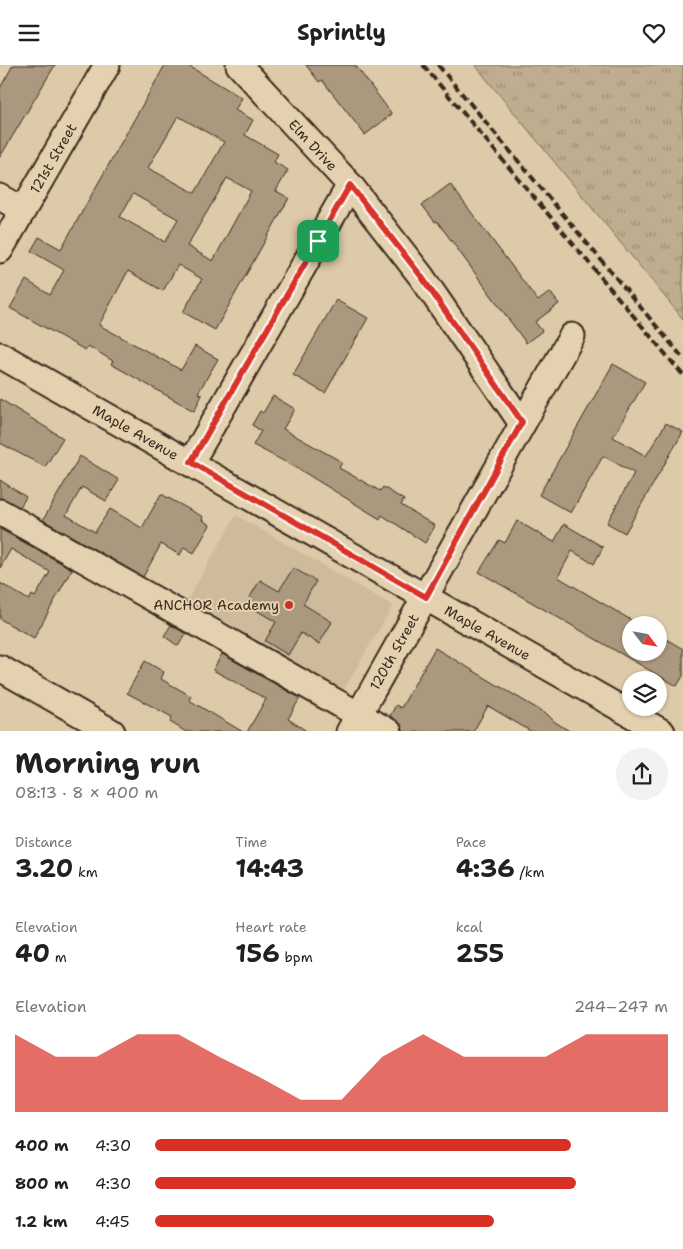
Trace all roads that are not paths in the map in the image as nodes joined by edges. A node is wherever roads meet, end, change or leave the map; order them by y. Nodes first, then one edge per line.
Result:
1 (107, 65) edge
2 (239, 65) edge
3 (350, 185) junction
4 (0, 197) edge
5 (23, 210) junction
6 (0, 250) edge
7 (572, 336) dead end
8 (0, 355) edge
9 (522, 422) junction
10 (191, 462) junction
11 (0, 511) edge
12 (426, 597) junction
13 (0, 668) edge
14 (353, 723) edge
15 (112, 731) edge
16 (389, 731) edge
17 (662, 731) edge

1 - 5 street, 121st Street
2 - 3 street, Elm Drive
3 - 9 street, Elm Drive
3 - 10 street
4 - 5 street
5 - 6 street, 121st Street
7 - 9 street, 120th Street
8 - 10 street, Maple Avenue
9 - 12 street, 120th Street
10 - 12 street, Maple Avenue
11 - 14 street
12 - 14 street, 120th Street
12 - 17 street, Maple Avenue
13 - 15 street
14 - 16 street

